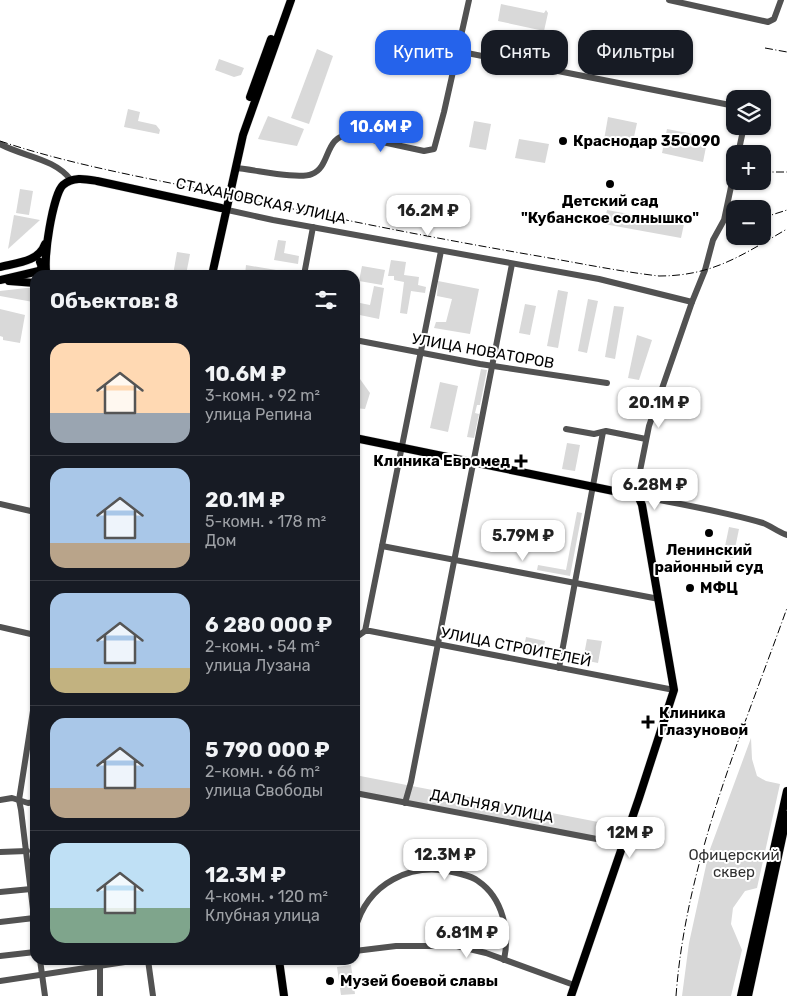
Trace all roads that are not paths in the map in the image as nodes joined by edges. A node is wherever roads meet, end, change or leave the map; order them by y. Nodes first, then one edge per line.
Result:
1 (286, 0) edge
2 (291, 0) edge
3 (469, 0) edge
4 (669, 0) edge
5 (781, 0) edge
6 (462, 30) edge
7 (471, 54) edge
8 (452, 75) edge
9 (726, 104) edge
10 (0, 144) edge
11 (235, 168) junction
12 (71, 180) junction
13 (730, 190) edge
14 (223, 209) junction
15 (313, 227) junction
16 (49, 233) junction
17 (441, 251) junction
18 (29, 260) junction
19 (512, 264) junction
20 (0, 267) edge
21 (40, 270) edge
22 (46, 270) edge
23 (209, 270) edge
24 (213, 270) edge
25 (305, 270) edge
26 (30, 272) edge
27 (0, 280) edge
28 (30, 283) edge
29 (692, 302) junction
30 (360, 341) edge
31 (420, 352) junction
32 (492, 366) junction
33 (607, 384) dead end
34 (566, 429) dead end
35 (603, 432) junction
36 (360, 439) edge
37 (646, 439) junction
38 (402, 447) junction
39 (473, 462) junction
40 (593, 486) junction
41 (638, 496) junction
42 (0, 504) edge
43 (30, 511) edge
44 (787, 535) edge
45 (382, 546) junction
46 (454, 559) junction
47 (575, 583) junction
48 (659, 599) junction
49 (0, 627) edge
50 (365, 632) junction
51 (30, 634) edge
52 (360, 635) edge
53 (438, 644) junction
54 (559, 668) junction
55 (674, 690) junction
56 (30, 728) edge
57 (787, 790) edge
58 (360, 794) edge
59 (0, 800) edge
60 (18, 800) junction
61 (30, 803) edge
62 (405, 803) junction
63 (787, 815) edge
64 (623, 844) junction
65 (27, 851) junction
66 (0, 852) edge
67 (30, 880) edge
68 (30, 889) edge
69 (0, 892) edge
70 (360, 916) edge
71 (30, 918) edge
72 (0, 922) edge
73 (360, 950) edge
74 (30, 953) edge
75 (0, 956) edge
76 (504, 960) junction
77 (41, 965) edge
78 (90, 965) edge
79 (99, 965) edge
80 (149, 965) edge
81 (282, 965) edge
82 (42, 975) junction
83 (0, 981) edge
84 (574, 985) junction
85 (45, 996) edge
86 (100, 996) edge
87 (153, 996) edge
88 (284, 996) edge
89 (570, 996) edge
90 (741, 996) edge
91 (748, 996) edge

1 - 14 main road
2 - 11 main road
3 - 6 street
4 - 5 street
7 - 9 street
8 - 11 street
10 - 12 street
11 - 14 main road
12 - 14 main road, СТАХАНОВСКАЯ УЛИЦА
12 - 16 main road
13 - 29 street
14 - 15 street, СТАХАНОВСКАЯ УЛИЦА
14 - 23 main road
14 - 24 main road
15 - 17 street, СТАХАНОВСКАЯ УЛИЦА
15 - 25 street
16 - 18 main road
16 - 22 main road
17 - 19 street, СТАХАНОВСКАЯ УЛИЦА
17 - 31 street
18 - 20 main road
18 - 21 main road
19 - 29 street, СТАХАНОВСКАЯ УЛИЦА
19 - 32 street
26 - 27 main road
27 - 28 main road
29 - 37 street
30 - 31 street, УЛИЦА НОВАТОРОВ
31 - 32 street, УЛИЦА НОВАТОРОВ
31 - 38 street
32 - 33 street, УЛИЦА НОВАТОРОВ
32 - 39 street
34 - 35 street
35 - 37 street
35 - 40 street
36 - 38 main road
37 - 41 street
38 - 39 main road
38 - 45 street
39 - 40 main road
39 - 46 street
40 - 41 main road
40 - 47 street
41 - 44 street
41 - 48 main road
42 - 43 street
45 - 46 street
45 - 50 street
46 - 47 street
46 - 53 street
47 - 48 street
47 - 54 street
48 - 55 main road
49 - 51 street
50 - 52 street
50 - 53 street, УЛИЦА СТРОИТЕЛЕЙ
53 - 54 street, УЛИЦА СТРОИТЕЛЕЙ
53 - 62 street
54 - 55 street, УЛИЦА СТРОИТЕЛЕЙ
55 - 64 main road
56 - 60 street
57 - 90 main road
58 - 62 street, ДАЛЬНЯЯ УЛИЦА
59 - 60 street
60 - 61 street
60 - 65 street
62 - 64 street, ДАЛЬНЯЯ УЛИЦА
63 - 91 main road
64 - 84 main road
65 - 66 street
65 - 67 street
68 - 69 street
70 - 76 street
71 - 72 street
73 - 76 street
74 - 75 street
76 - 84 street
77 - 82 street
78 - 82 street
79 - 86 street
80 - 87 street
81 - 88 main road
82 - 83 street
82 - 85 street
84 - 89 main road

